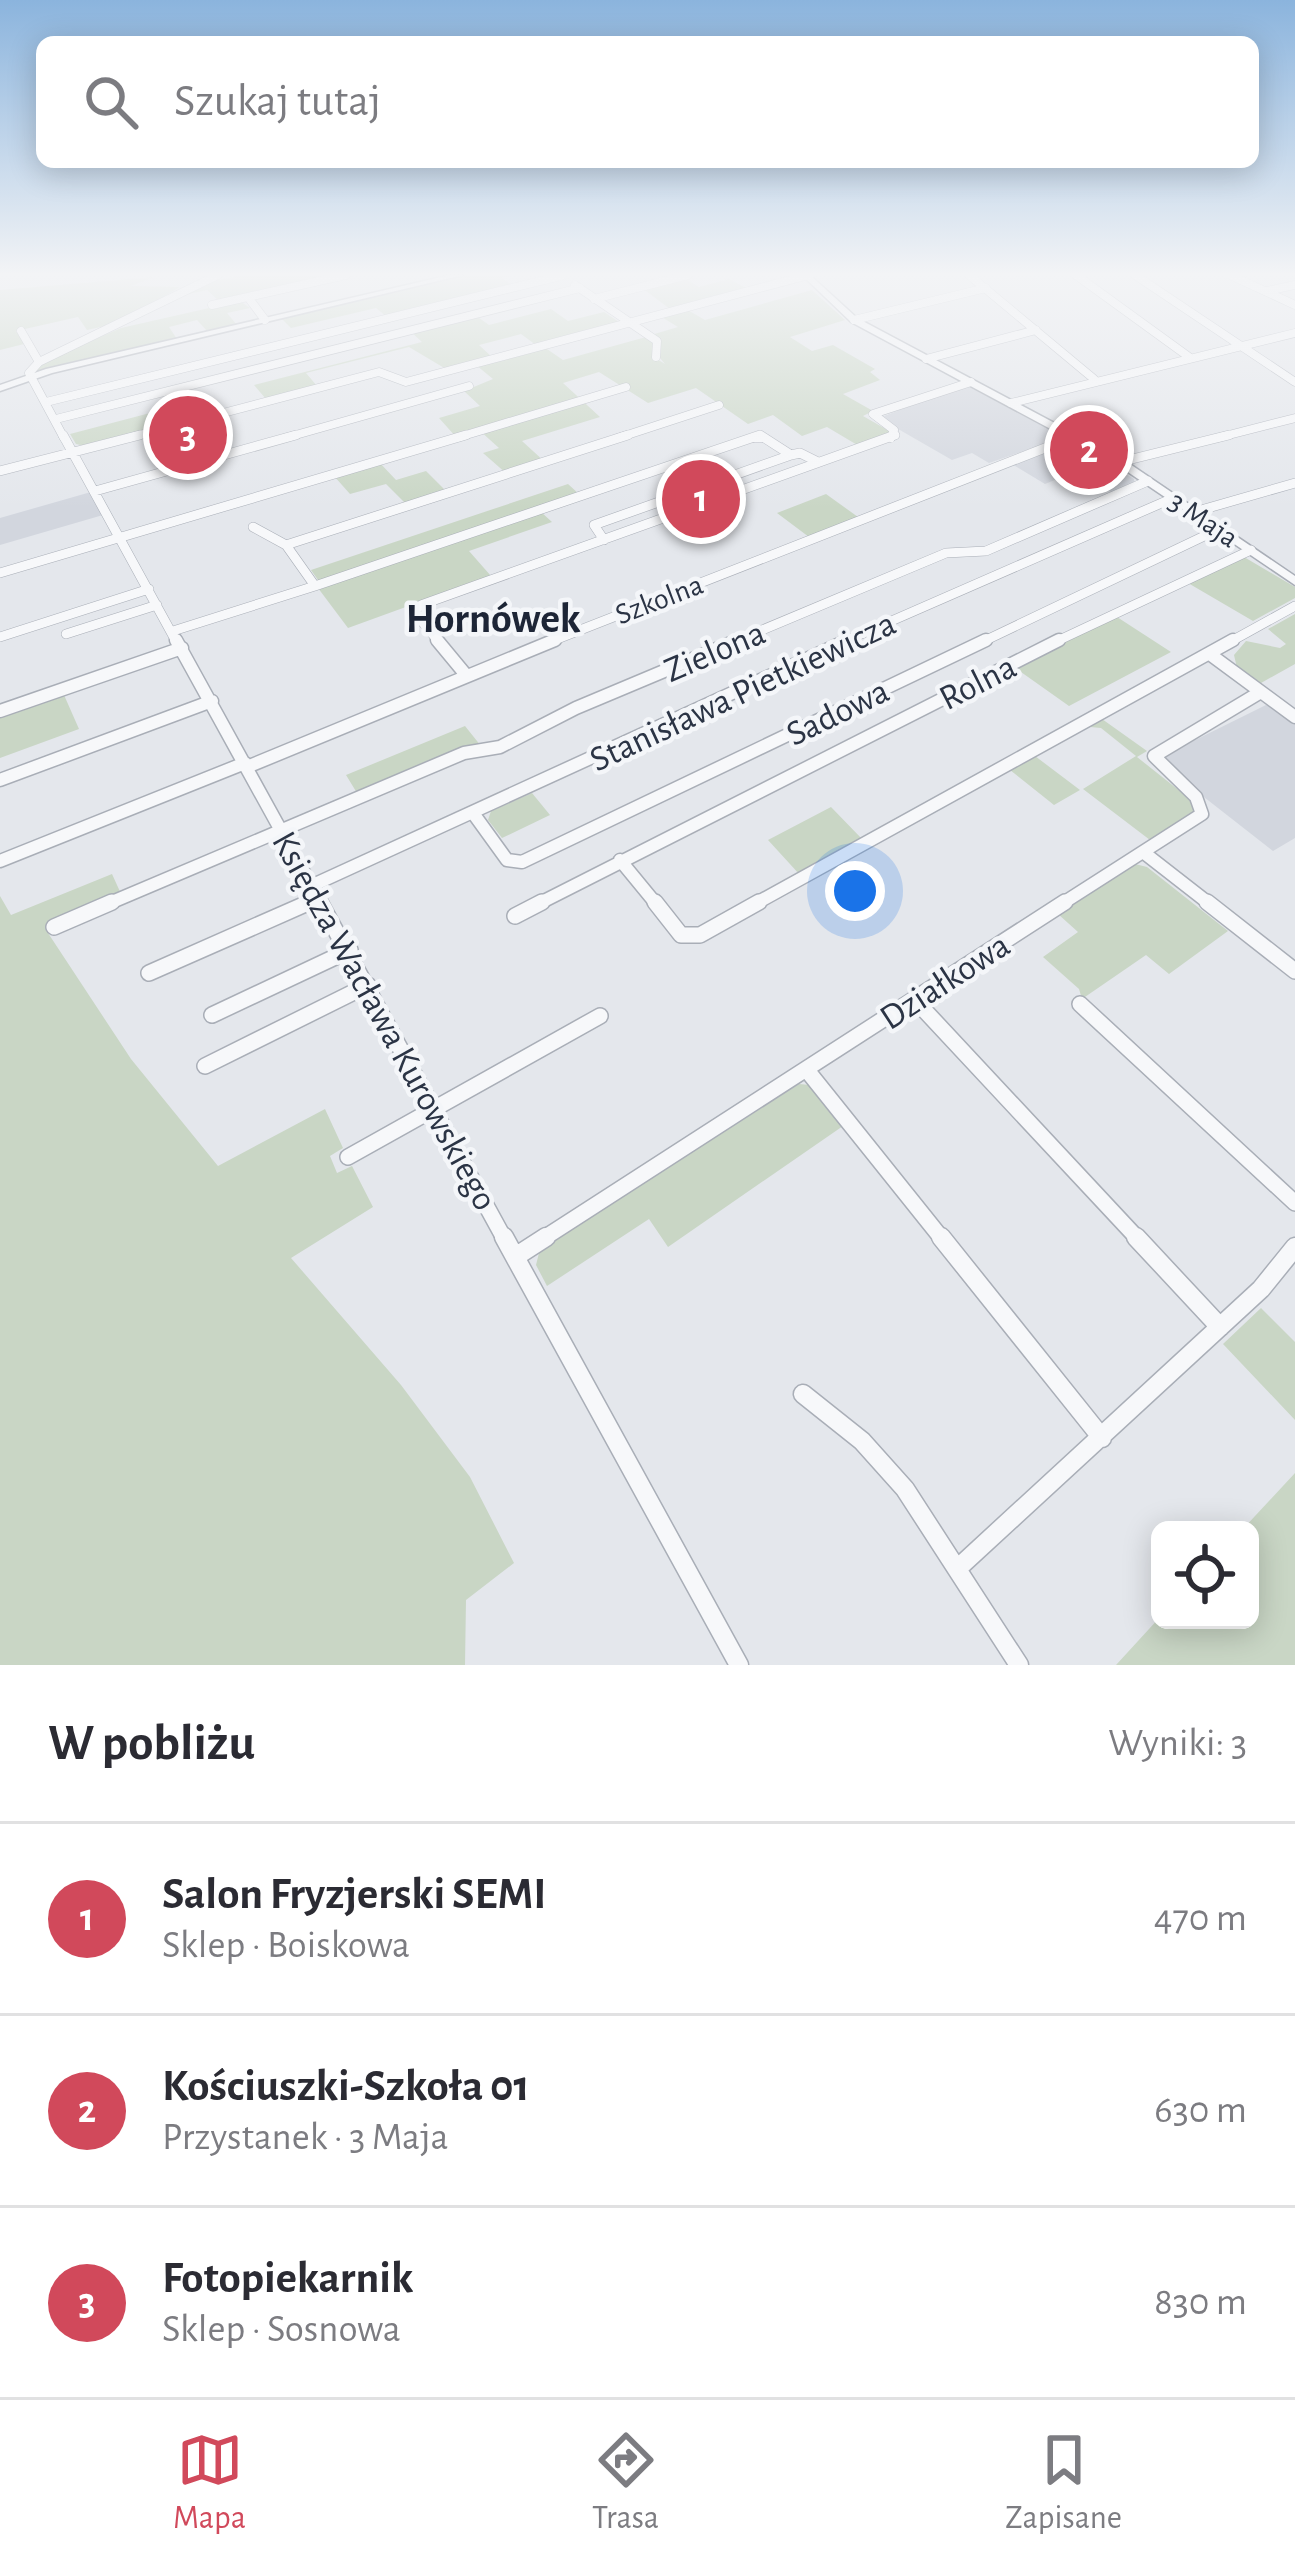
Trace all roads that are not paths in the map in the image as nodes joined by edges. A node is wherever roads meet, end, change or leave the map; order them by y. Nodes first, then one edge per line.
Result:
1 (34, 353) edge
2 (58, 353) edge
3 (128, 353) edge
4 (246, 353) edge
5 (321, 353) edge
6 (515, 353) edge
7 (656, 353) edge
8 (916, 353) edge
9 (947, 353) edge
10 (1063, 353) edge
11 (1183, 353) edge
12 (1209, 353) edge
13 (1249, 353) edge
14 (656, 357) dead end
15 (1189, 357) junction
16 (926, 358) junction
17 (40, 362) junction
18 (31, 376) junction
19 (1094, 379) junction
20 (970, 382) junction
21 (1295, 382) edge
22 (469, 386) dead end
23 (626, 387) dead end
24 (0, 388) edge
25 (46, 402) junction
26 (1011, 403) junction
27 (719, 405) dead end
28 (1295, 418) edge
29 (56, 419) junction
30 (1073, 436) junction
31 (74, 452) junction
32 (791, 455) junction
33 (820, 462) junction
34 (1120, 462) junction
35 (0, 471) edge
36 (1148, 481) junction
37 (1295, 483) edge
38 (95, 491) junction
39 (1174, 498) junction
40 (1194, 512) junction
41 (253, 527) dead end
42 (1219, 529) junction
43 (120, 538) junction
44 (604, 540) junction
45 (286, 545) junction
46 (1251, 550) junction
47 (0, 573) edge
48 (1295, 581) edge
49 (315, 586) junction
50 (149, 589) junction
51 (158, 604) junction
52 (1295, 606) edge
53 (173, 632) junction
54 (66, 634) dead end
55 (0, 637) edge
56 (182, 648) junction
57 (1211, 655) junction
58 (466, 675) junction
59 (1259, 693) junction
60 (212, 701) junction
61 (0, 711) edge
62 (1295, 717) edge
63 (246, 765) junction
64 (0, 780) edge
65 (473, 813) junction
66 (282, 830) junction
67 (1143, 852) junction
68 (620, 860) junction
69 (0, 861) edge
70 (316, 892) junction
71 (515, 916) dead end
72 (54, 927) dead end
73 (350, 950) junction
74 (1295, 971) edge
75 (149, 974) dead end
76 (368, 985) junction
77 (914, 999) junction
78 (1080, 1004) dead end
79 (212, 1015) dead end
80 (600, 1016) dead end
81 (205, 1066) dead end
82 (806, 1069) junction
83 (434, 1109) junction
84 (348, 1157) dead end
85 (1295, 1203) edge
86 (1295, 1247) edge
87 (515, 1257) junction
88 (1220, 1327) junction
89 (803, 1394) dead end
90 (1102, 1438) junction
91 (957, 1569) junction
92 (739, 1665) edge
93 (1018, 1665) edge

1 - 17 street
2 - 17 street
3 - 18 street
4 - 25 street
5 - 29 street
6 - 31 street
7 - 14 street
8 - 16 street, 3 Maja
9 - 16 street
10 - 19 street
11 - 15 street
12 - 15 street
13 - 21 street
15 - 19 street
16 - 20 street, 3 Maja
17 - 18 street
18 - 24 street
18 - 25 street, Księdza Wacława Kurowskiego
19 - 26 street
20 - 26 street, 3 Maja
20 - 33 street
22 - 38 street
23 - 43 street
25 - 29 street, Księdza Wacława Kurowskiego
26 - 30 street, 3 Maja
27 - 45 street
28 - 34 street
29 - 31 street, Księdza Wacława Kurowskiego
30 - 34 street, 3 Maja
30 - 58 street, Szkolna
31 - 35 street
31 - 38 street, Księdza Wacława Kurowskiego
32 - 33 street
32 - 44 street
32 - 49 street
33 - 44 street
34 - 36 street, 3 Maja
36 - 39 street, 3 Maja
36 - 66 street, Zielona
37 - 40 street
38 - 43 street, Księdza Wacława Kurowskiego
39 - 40 street, 3 Maja
39 - 65 street, Stanisława Pietkiewicza
40 - 42 street, 3 Maja
41 - 45 street
42 - 46 street, 3 Maja
42 - 65 street, Sadowa
43 - 47 street
43 - 50 street, Księdza Wacława Kurowskiego
44 - 58 street
45 - 49 street
46 - 48 street, 3 Maja
46 - 68 street, Rolna
49 - 53 street
50 - 51 street, Księdza Wacława Kurowskiego
50 - 55 street
51 - 53 street, Księdza Wacława Kurowskiego
51 - 54 street
52 - 57 street
53 - 56 street, Księdza Wacława Kurowskiego
56 - 60 street, Księdza Wacława Kurowskiego
56 - 61 street
57 - 59 street
57 - 68 street
58 - 63 street, Szkolna
59 - 62 street
59 - 67 street, Działkowa
60 - 63 street, Księdza Wacława Kurowskiego
60 - 64 street
63 - 66 street, Księdza Wacława Kurowskiego
63 - 69 street, Szkolna
65 - 70 street, Stanisława Pietkiewicza
66 - 70 street, Księdza Wacława Kurowskiego
66 - 72 street, Zielona
67 - 74 street
67 - 77 street, Działkowa
68 - 71 street, Rolna
70 - 73 street, Księdza Wacława Kurowskiego
70 - 75 street, Stanisława Pietkiewicza
73 - 76 street, Księdza Wacława Kurowskiego
73 - 79 street
76 - 81 street
76 - 83 street, Księdza Wacława Kurowskiego
77 - 82 street, Działkowa
77 - 88 street
78 - 85 street
80 - 83 street
82 - 87 street, Działkowa
82 - 90 street
83 - 84 street
83 - 87 street, Księdza Wacława Kurowskiego
86 - 88 street
87 - 92 street, Księdza Wacława Kurowskiego
88 - 90 street
89 - 91 street
90 - 91 street
91 - 93 street

